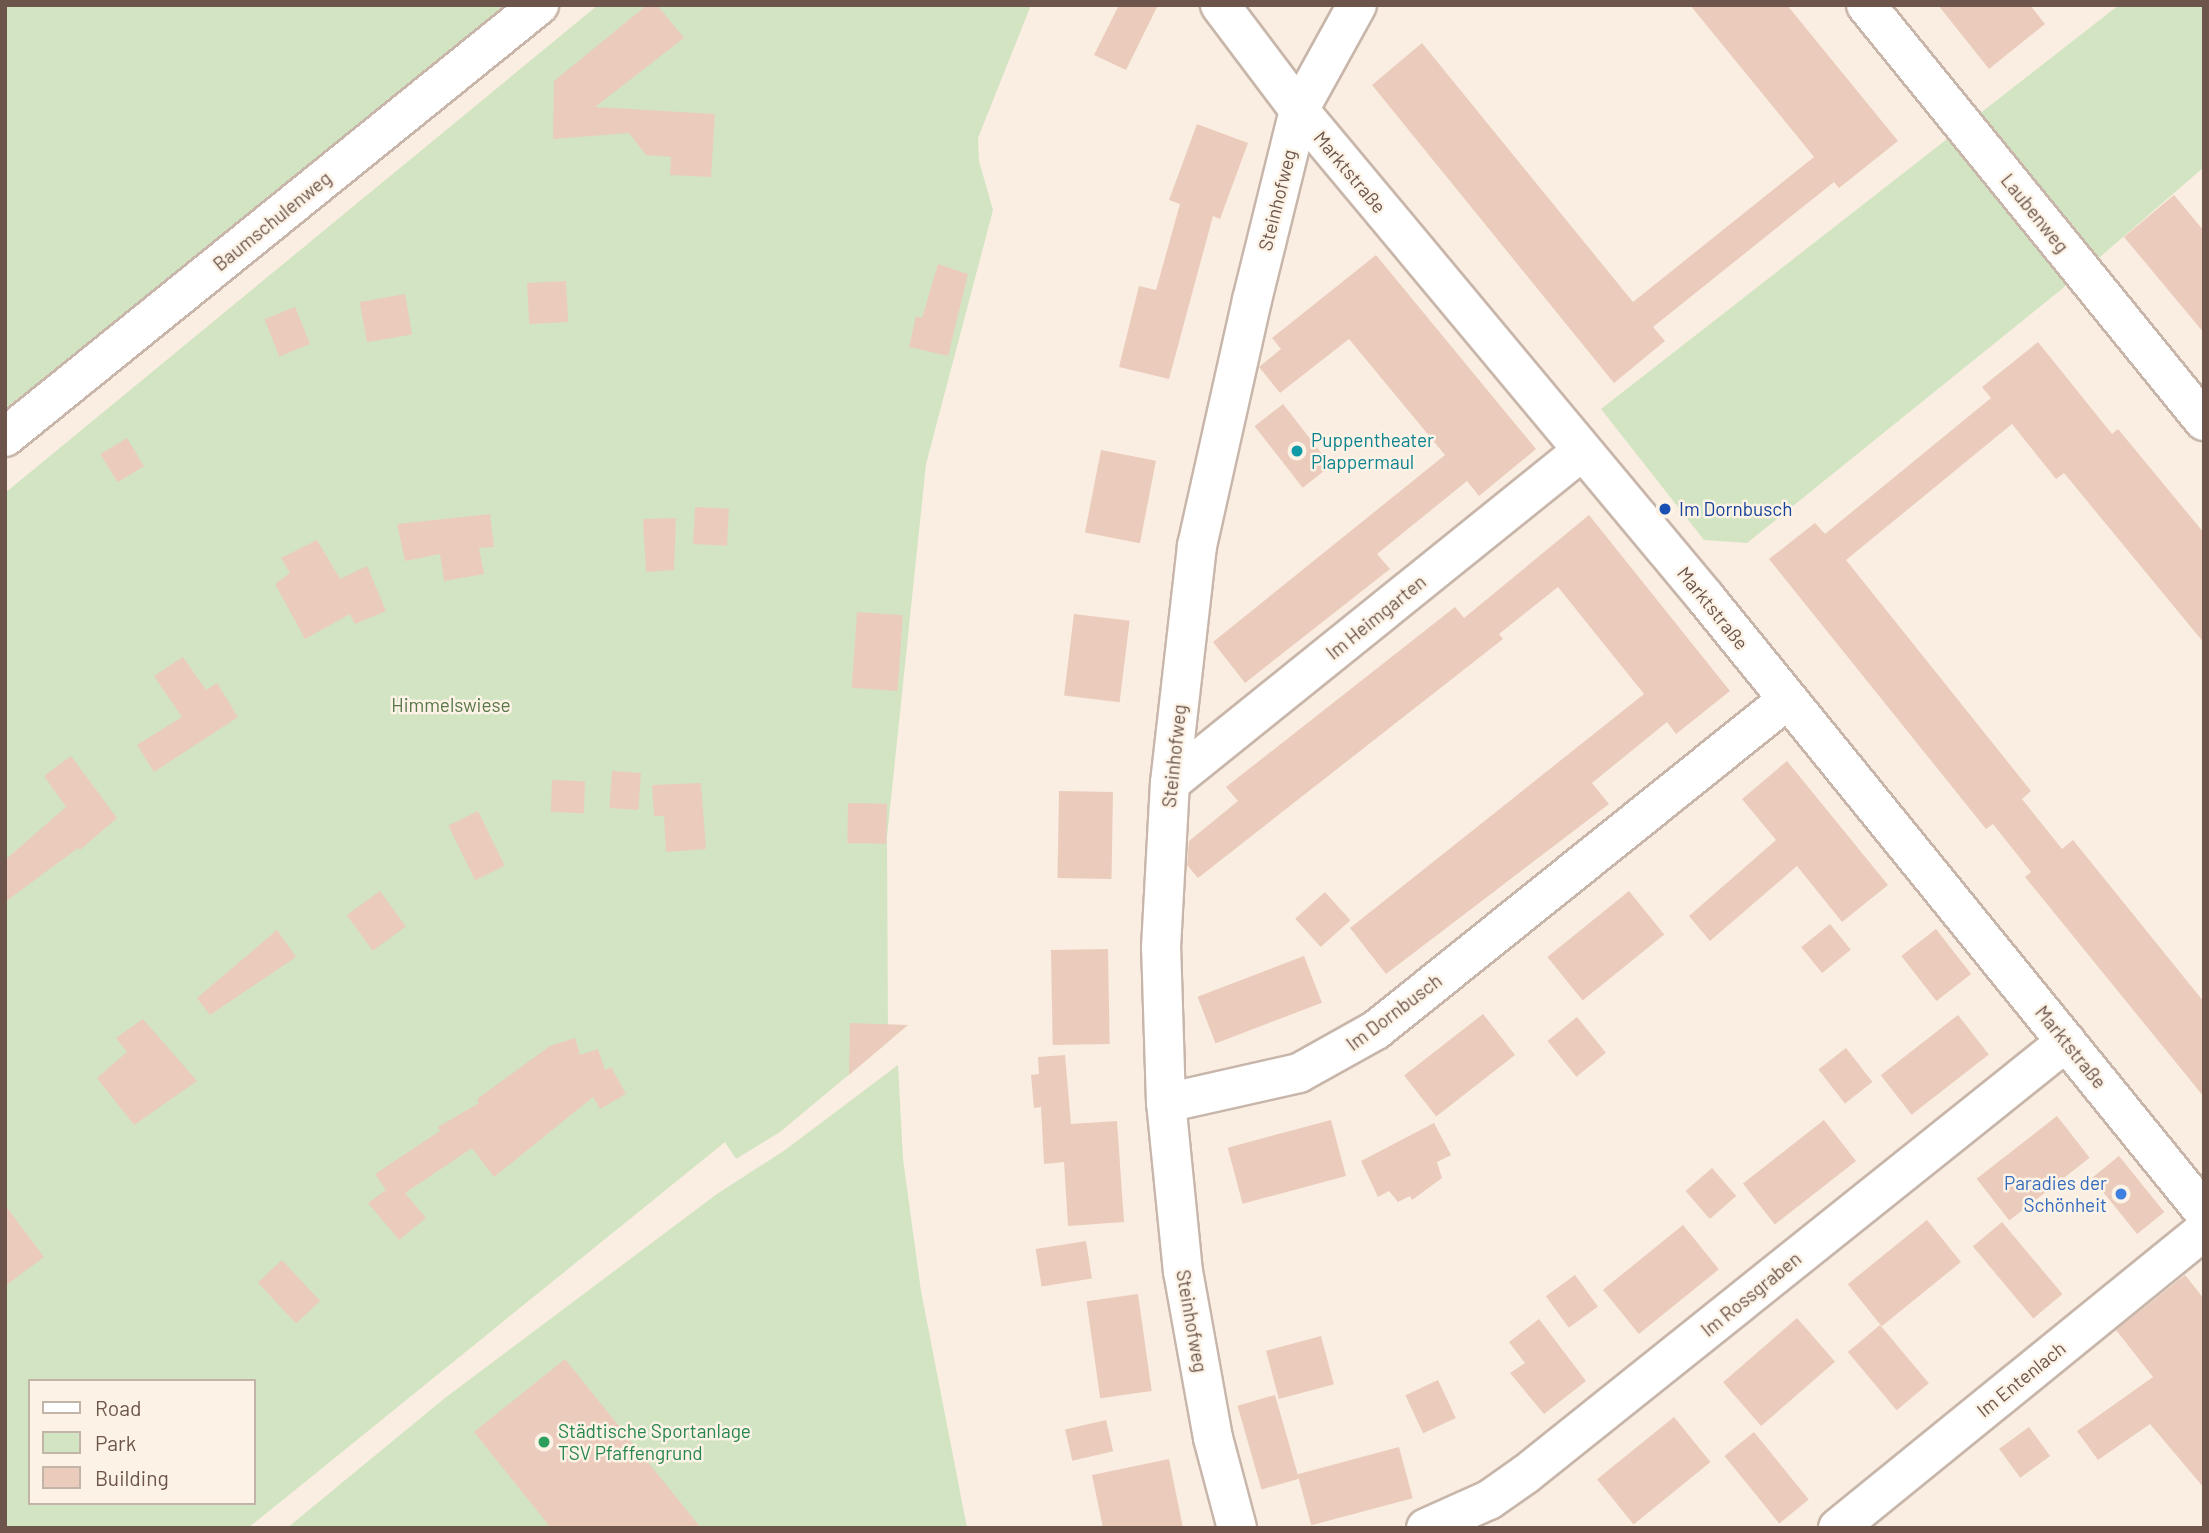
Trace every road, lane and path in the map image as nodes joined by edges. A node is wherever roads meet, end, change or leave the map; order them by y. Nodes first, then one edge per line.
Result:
1 (539, 5) edge
2 (1220, 5) edge
3 (1357, 5) edge
4 (1866, 5) edge
5 (1299, 110) junction
6 (2204, 421) edge
7 (5, 437) edge
8 (1582, 451) junction
9 (1787, 700) junction
10 (1170, 783) junction
11 (2066, 1042) junction
12 (1166, 1103) junction
13 (2204, 1212) edge
14 (2204, 1231) edge
15 (1237, 1528) edge
16 (1426, 1528) edge
17 (1838, 1528) edge

1 - 7 street, Baumschulenweg
2 - 5 street, Marktstraße
3 - 5 street, Steinhofweg
4 - 6 street, Laubenweg
5 - 8 street, Marktstraße
5 - 10 street, Steinhofweg
8 - 9 street, Marktstraße
8 - 10 street, Im Heimgarten
9 - 11 street, Marktstraße
9 - 12 street, Im Dornbusch
10 - 12 street, Steinhofweg
11 - 13 street, Marktstraße
11 - 16 street, Im Rossgraben
12 - 15 street, Steinhofweg
14 - 17 street, Im Entenlach

